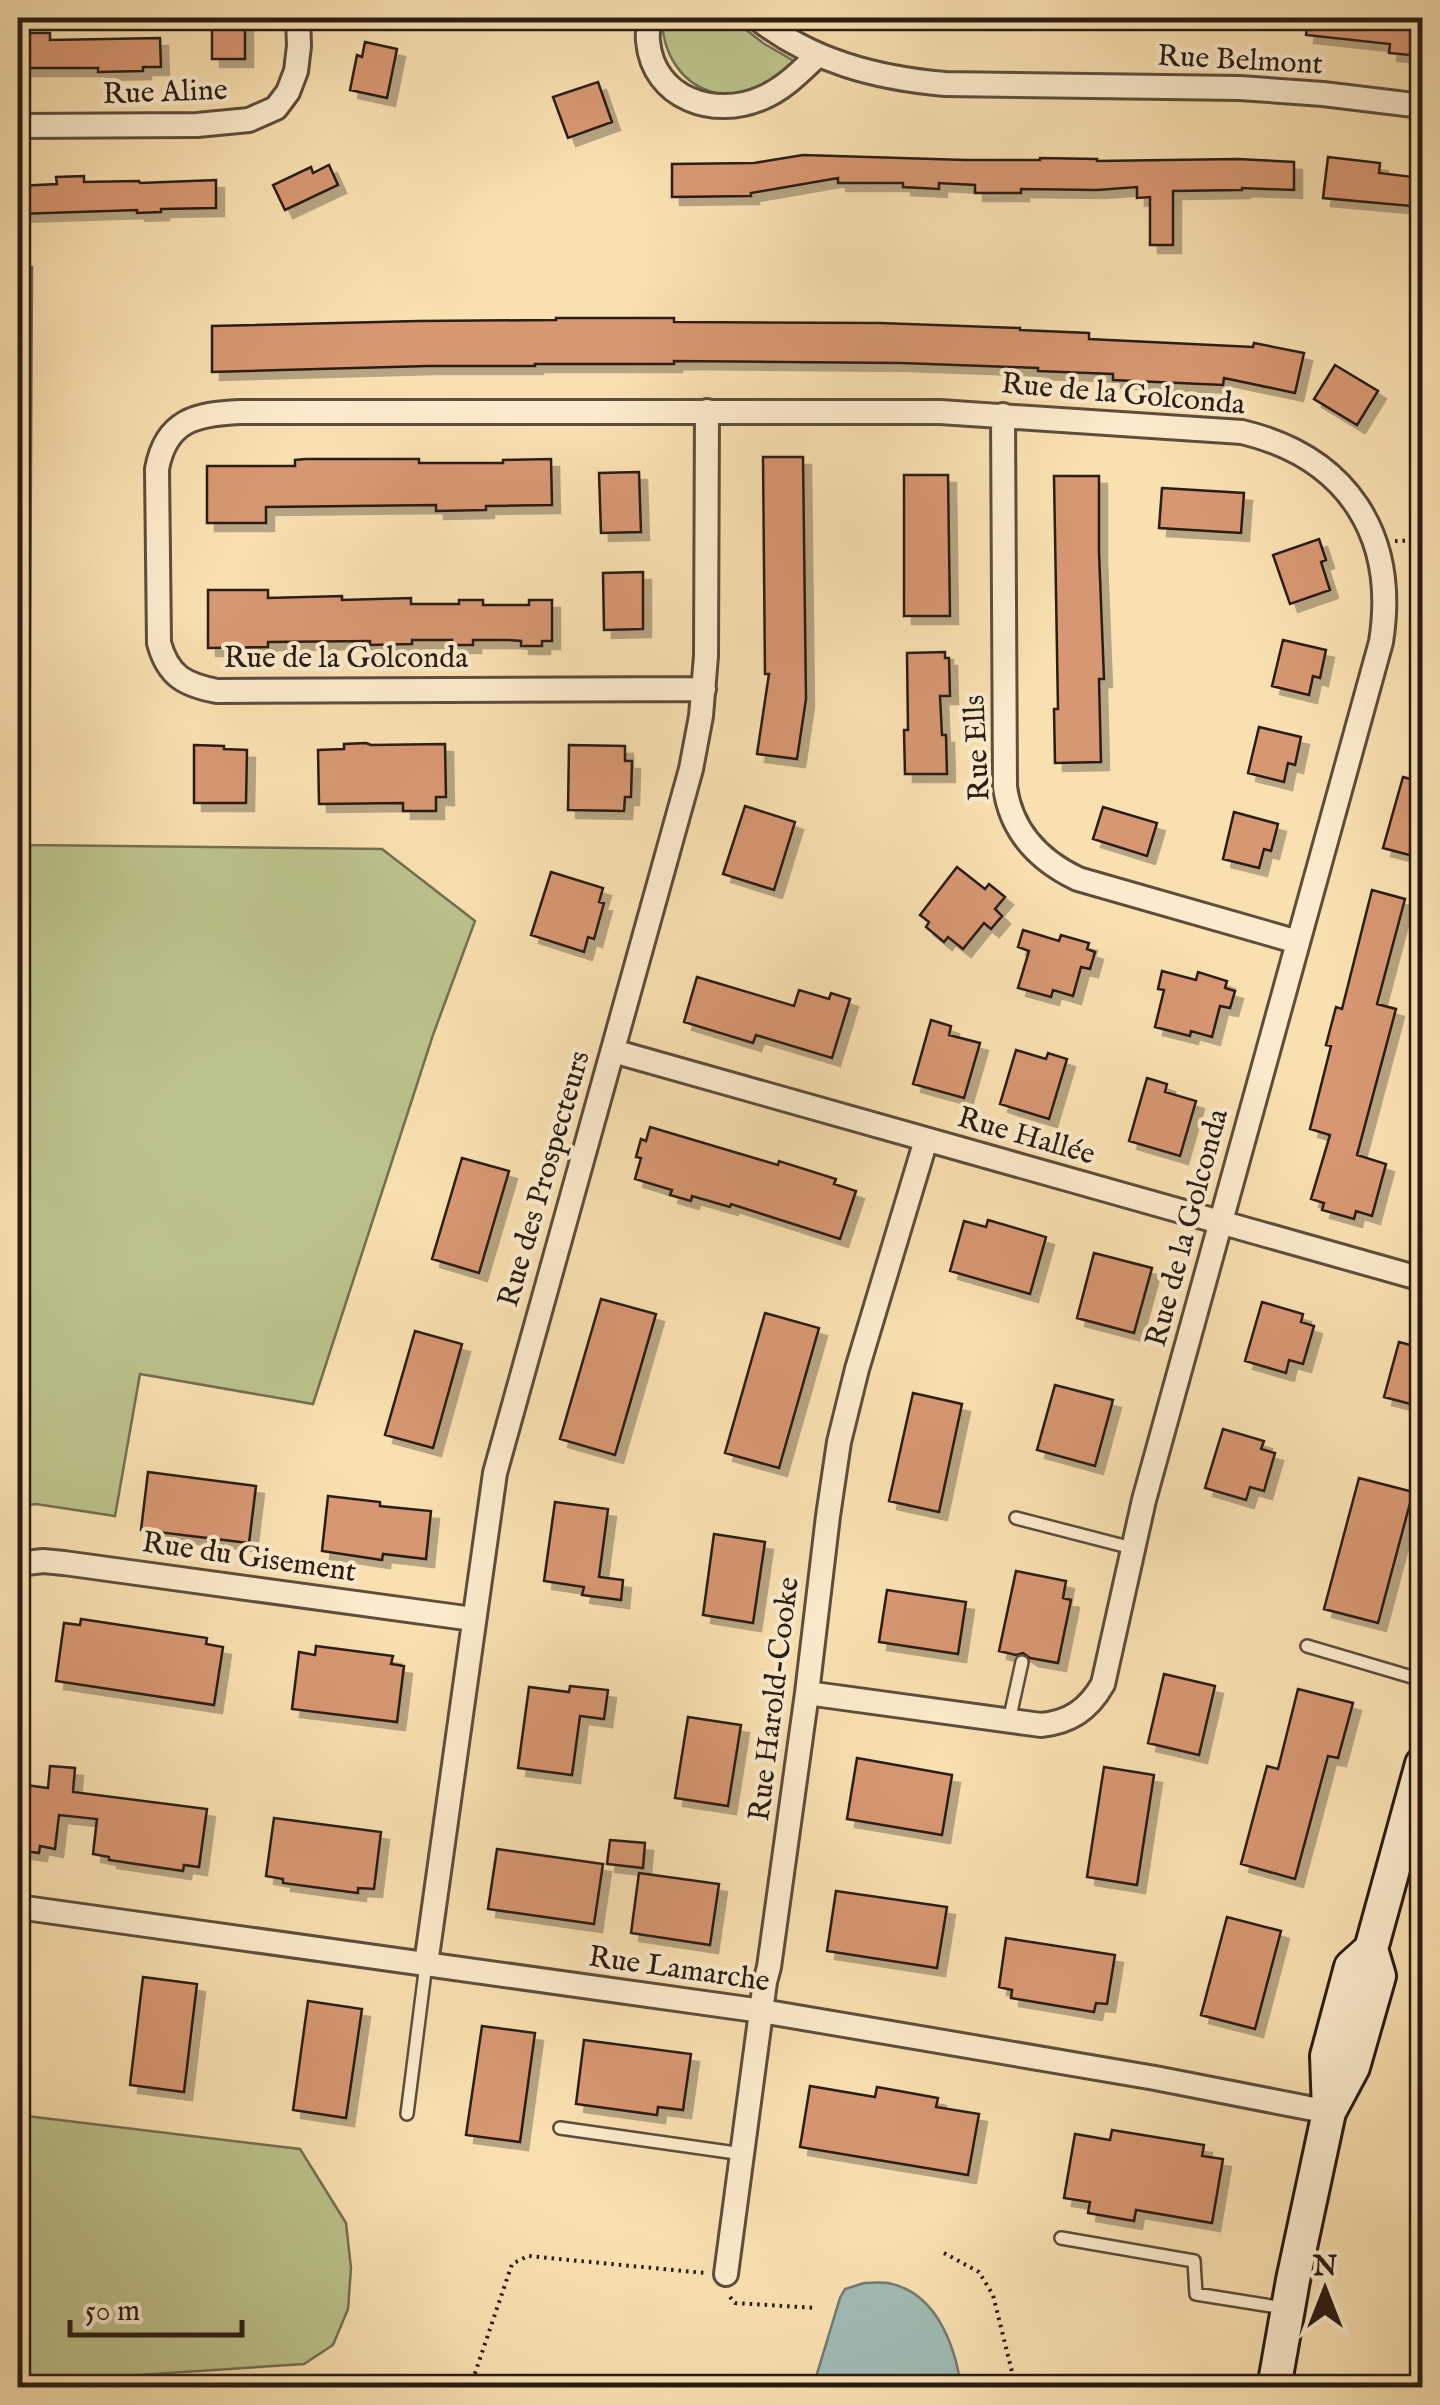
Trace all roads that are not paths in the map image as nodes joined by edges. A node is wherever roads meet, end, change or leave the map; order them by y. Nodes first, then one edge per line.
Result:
1 (298, 18) edge
2 (649, 18) edge
3 (757, 18) edge
4 (818, 55) junction
5 (1422, 106) edge
6 (18, 126) edge
7 (708, 411) junction
8 (1002, 415) junction
9 (704, 689) junction
10 (1298, 942) junction
11 (612, 1052) junction
12 (926, 1140) junction
13 (1221, 1223) junction
14 (1422, 1279) edge
15 (1016, 1518) dead end
16 (1132, 1548) junction
17 (18, 1564) edge
18 (473, 1619) junction
19 (1307, 1646) dead end
20 (1022, 1662) dead end
21 (1422, 1680) edge
22 (808, 1693) junction
23 (1009, 1722) junction
24 (1422, 1764) edge
25 (18, 1906) edge
26 (426, 1964) junction
27 (762, 2011) junction
28 (1328, 2112) junction
29 (407, 2114) dead end
30 (560, 2128) dead end
31 (743, 2154) junction
32 (1062, 2238) dead end
33 (726, 2274) road end
34 (1288, 2308) junction
35 (1274, 2388) edge

1 - 6 street, Rue Aline
2 - 4 street
3 - 4 street, Rue Belmont
4 - 5 street, Rue Belmont
7 - 8 street, Rue de la Golconda
7 - 9 street, Rue des Prospecteurs
7 - 9 street, Rue de la Golconda
8 - 10 street, Rue Ells
8 - 10 street, Rue de la Golconda
9 - 11 street, Rue des Prospecteurs
10 - 13 street, Rue de la Golconda
11 - 12 street, Rue Hallée
11 - 18 street, Rue des Prospecteurs
12 - 13 street, Rue Hallée
12 - 22 street, Rue Harold-Cooke
13 - 14 street, Rue Hallée
13 - 16 street, Rue de la Golconda
15 - 16 lane
16 - 23 street, Rue de la Golconda
17 - 18 street, Rue du Gisement
18 - 26 street, Rue des Prospecteurs
19 - 21 lane
20 - 23 lane
22 - 23 street, Rue de la Golconda
22 - 27 street, Rue Harold-Cooke
24 - 28 street
25 - 26 street, Rue Lamarche
26 - 27 street, Rue Lamarche
26 - 29 lane
27 - 28 street, Rue Lamarche
27 - 31 street, Rue Harold-Cooke
28 - 34 street
30 - 31 lane
31 - 33 street, Rue Harold-Cooke
32 - 34 lane
34 - 35 street

